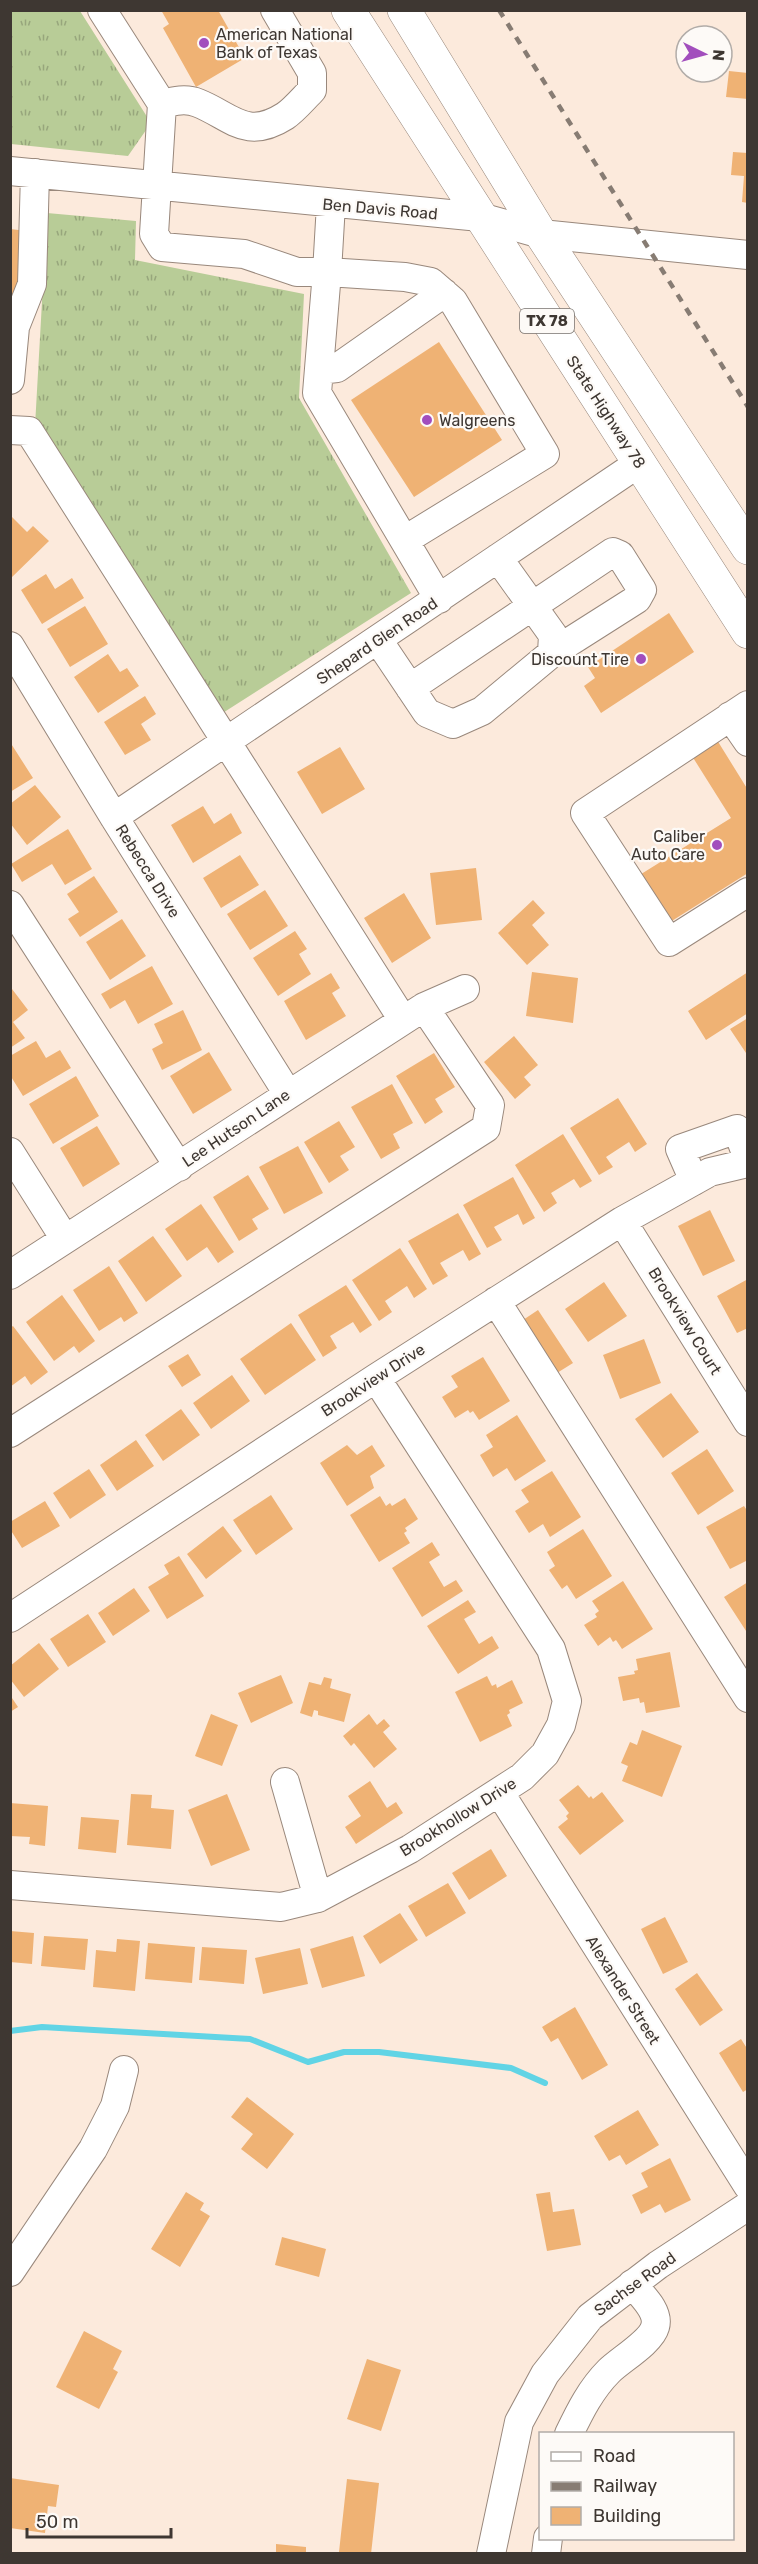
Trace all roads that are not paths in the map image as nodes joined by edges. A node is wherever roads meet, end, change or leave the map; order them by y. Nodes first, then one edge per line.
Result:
1 (274, 10) edge
2 (348, 10) edge
3 (404, 10) edge
4 (114, 14) edge
5 (162, 104) junction
6 (23, 172) edge
7 (157, 186) junction
8 (331, 204) junction
9 (480, 217) junction
10 (540, 234) junction
11 (747, 255) edge
12 (327, 272) junction
13 (444, 293) junction
14 (319, 370) junction
15 (10, 380) edge
16 (10, 430) edge
17 (639, 463) junction
18 (405, 540) junction
19 (747, 548) edge
20 (498, 558) junction
21 (439, 599) junction
22 (533, 607) junction
23 (747, 632) edge
24 (378, 640) junction
25 (10, 646) edge
26 (552, 653) junction
27 (410, 688) junction
28 (739, 711) edge
29 (227, 742) junction
30 (747, 742) edge
31 (114, 817) junction
32 (747, 892) edge
33 (10, 905) edge
34 (465, 989) dead end
35 (414, 1013) junction
36 (288, 1094) junction
37 (742, 1122) edge
38 (10, 1152) edge
39 (747, 1161) edge
40 (179, 1167) junction
41 (694, 1181) junction
42 (622, 1221) junction
43 (65, 1239) junction
44 (10, 1275) edge
45 (496, 1301) junction
46 (376, 1378) junction
47 (747, 1422) edge
48 (10, 1433) edge
49 (10, 1618) edge
50 (747, 1698) edge
51 (285, 1782) dead end
52 (500, 1793) junction
53 (10, 1885) edge
54 (318, 1899) junction
55 (124, 2070) dead end
56 (747, 2186) edge
57 (747, 2206) edge
58 (10, 2272) edge
59 (632, 2284) junction
60 (569, 2432) edge
61 (491, 2553) edge

1 - 5 street
2 - 9 main road, State Highway 78 / TX 78
3 - 10 main road, TX 78
4 - 5 street
5 - 7 street
6 - 7 street, Ben Davis Road
6 - 15 street
7 - 8 street, Ben Davis Road
7 - 12 street
8 - 9 street, Ben Davis Road
8 - 12 street
9 - 10 street, Ben Davis Road
9 - 17 main road, State Highway 78 / TX 78
10 - 11 street, Ben Davis Road
10 - 19 main road, TX 78
12 - 13 street
12 - 14 street
13 - 14 street
13 - 18 street
14 - 18 street
16 - 29 street
17 - 20 street, Shepard Glen Road
17 - 23 main road, State Highway 78 / TX 78
18 - 21 street
20 - 21 street, Shepard Glen Road
20 - 22 street
21 - 24 street, Shepard Glen Road
22 - 26 street
22 - 26 street
22 - 27 street
24 - 27 street
24 - 29 street, Shepard Glen Road
25 - 31 street, Rebecca Drive
26 - 27 street
28 - 30 street
28 - 32 street
29 - 31 street, Shepard Glen Road
29 - 35 street
31 - 36 street, Rebecca Drive
33 - 40 street
34 - 35 street, Lee Hutson Lane
35 - 36 street, Lee Hutson Lane
35 - 48 street
36 - 40 street, Lee Hutson Lane
37 - 39 street
37 - 41 street
38 - 43 street
39 - 41 street, Brookview Drive
40 - 43 street, Lee Hutson Lane
41 - 42 street, Brookview Drive
42 - 45 street, Brookview Drive
42 - 47 street, Brookview Court
43 - 44 street, Lee Hutson Lane
45 - 46 street, Brookview Drive
45 - 50 street
46 - 49 street, Brookview Drive
46 - 52 street, Brookhollow Drive
51 - 54 street
52 - 54 street, Brookhollow Drive
52 - 56 street, Alexander Street
53 - 54 street, Brookhollow Drive
55 - 58 street
57 - 59 street, Sachse Road
59 - 60 street
59 - 61 street, Sachse Road

